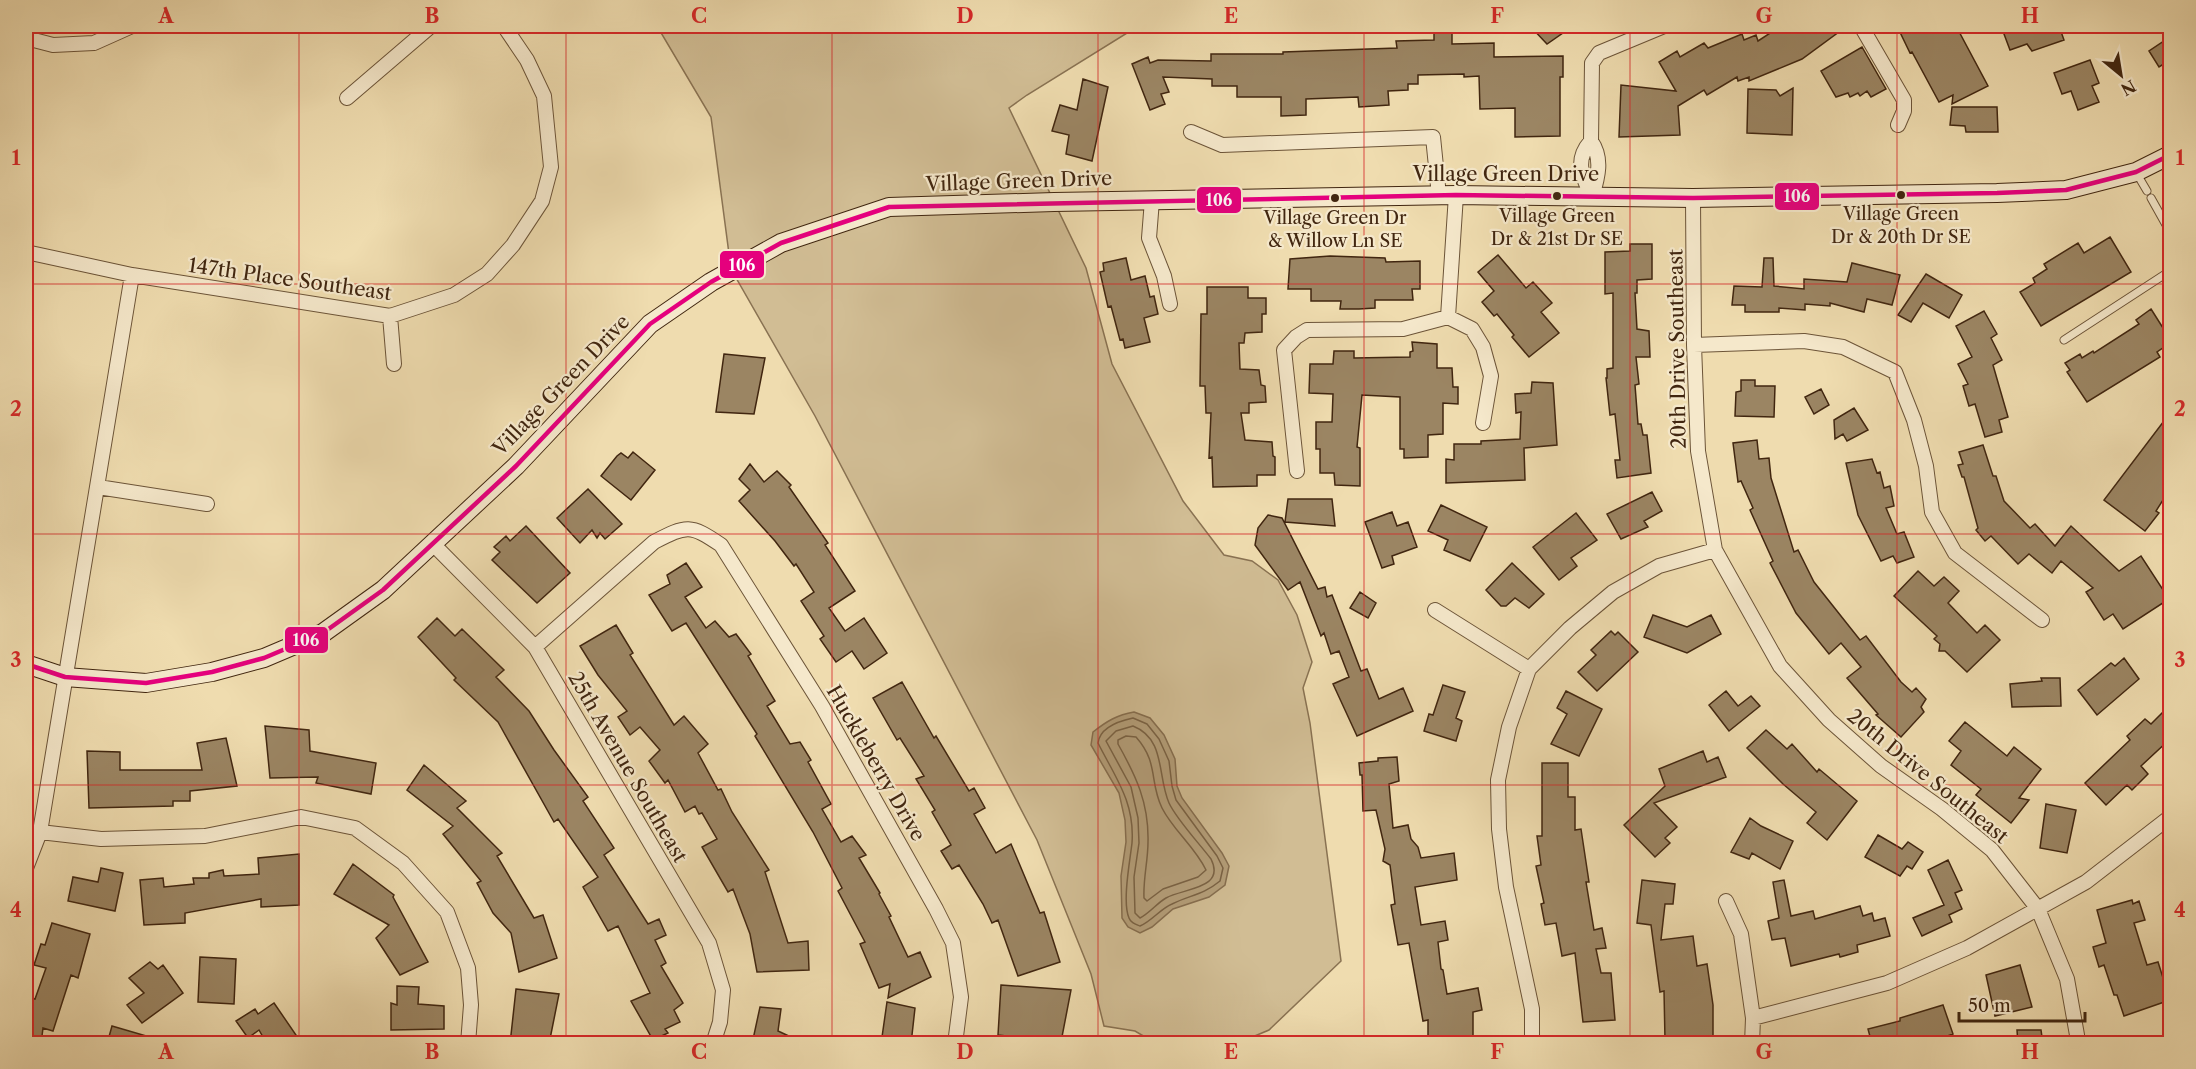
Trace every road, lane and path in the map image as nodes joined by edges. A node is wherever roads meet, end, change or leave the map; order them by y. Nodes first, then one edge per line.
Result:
1 (132, 26) edge
2 (431, 26) edge
3 (504, 26) edge
4 (1664, 26) edge
5 (1862, 26) edge
6 (26, 38) edge
7 (347, 98) dead end
8 (1898, 125) dead end
9 (1191, 132) dead end
10 (2170, 155) edge
11 (2136, 172) junction
12 (1447, 195) junction
13 (1592, 197) junction
14 (1693, 198) junction
15 (1152, 200) junction
16 (2170, 232) edge
17 (26, 252) edge
18 (2170, 271) edge
19 (132, 275) junction
20 (1170, 304) dead end
21 (390, 316) junction
22 (1448, 316) junction
23 (2064, 340) dead end
24 (1694, 345) junction
25 (394, 364) dead end
26 (1483, 423) dead end
27 (1297, 471) dead end
28 (99, 487) junction
29 (207, 504) dead end
30 (433, 544) junction
31 (1715, 550) junction
32 (1435, 610) dead end
33 (2042, 620) dead end
34 (535, 647) junction
35 (26, 664) edge
36 (1528, 669) junction
37 (65, 677) junction
38 (2170, 817) edge
39 (40, 832) junction
40 (26, 868) edge
41 (1726, 901) dead end
42 (2037, 909) junction
43 (1753, 1018) junction
44 (468, 1044) edge
45 (713, 1044) edge
46 (955, 1044) edge
47 (1532, 1044) edge
48 (1752, 1044) edge
49 (2077, 1044) edge

1 - 6 street
2 - 7 street
3 - 21 street, 147th Place Southeast
4 - 13 street
5 - 8 street
9 - 12 street
10 - 11 street, Village Green Drive
11 - 14 street, Village Green Drive
11 - 16 lane
12 - 13 street, Village Green Drive
12 - 15 street, Village Green Drive
12 - 22 street
13 - 14 street, Village Green Drive
14 - 24 street, 20th Drive Southeast
15 - 20 street
15 - 30 street, Village Green Drive
17 - 19 street, 147th Place Southeast
18 - 23 lane
19 - 21 street, 147th Place Southeast
19 - 28 street
21 - 25 street
22 - 26 street
22 - 27 street
24 - 31 street, 20th Drive Southeast
24 - 33 street
28 - 29 street
28 - 37 street
30 - 34 street, 25th Avenue Southeast
30 - 37 street, Village Green Drive
31 - 36 street
31 - 42 street, 20th Drive Southeast
32 - 36 street
34 - 45 street, 25th Avenue Southeast
34 - 46 street, Huckleberry Drive
35 - 37 street, Village Green Drive
36 - 47 street
37 - 39 street
38 - 42 street
39 - 40 street
39 - 44 street
41 - 43 street
42 - 43 street
42 - 49 street, 20th Drive Southeast
43 - 48 street

